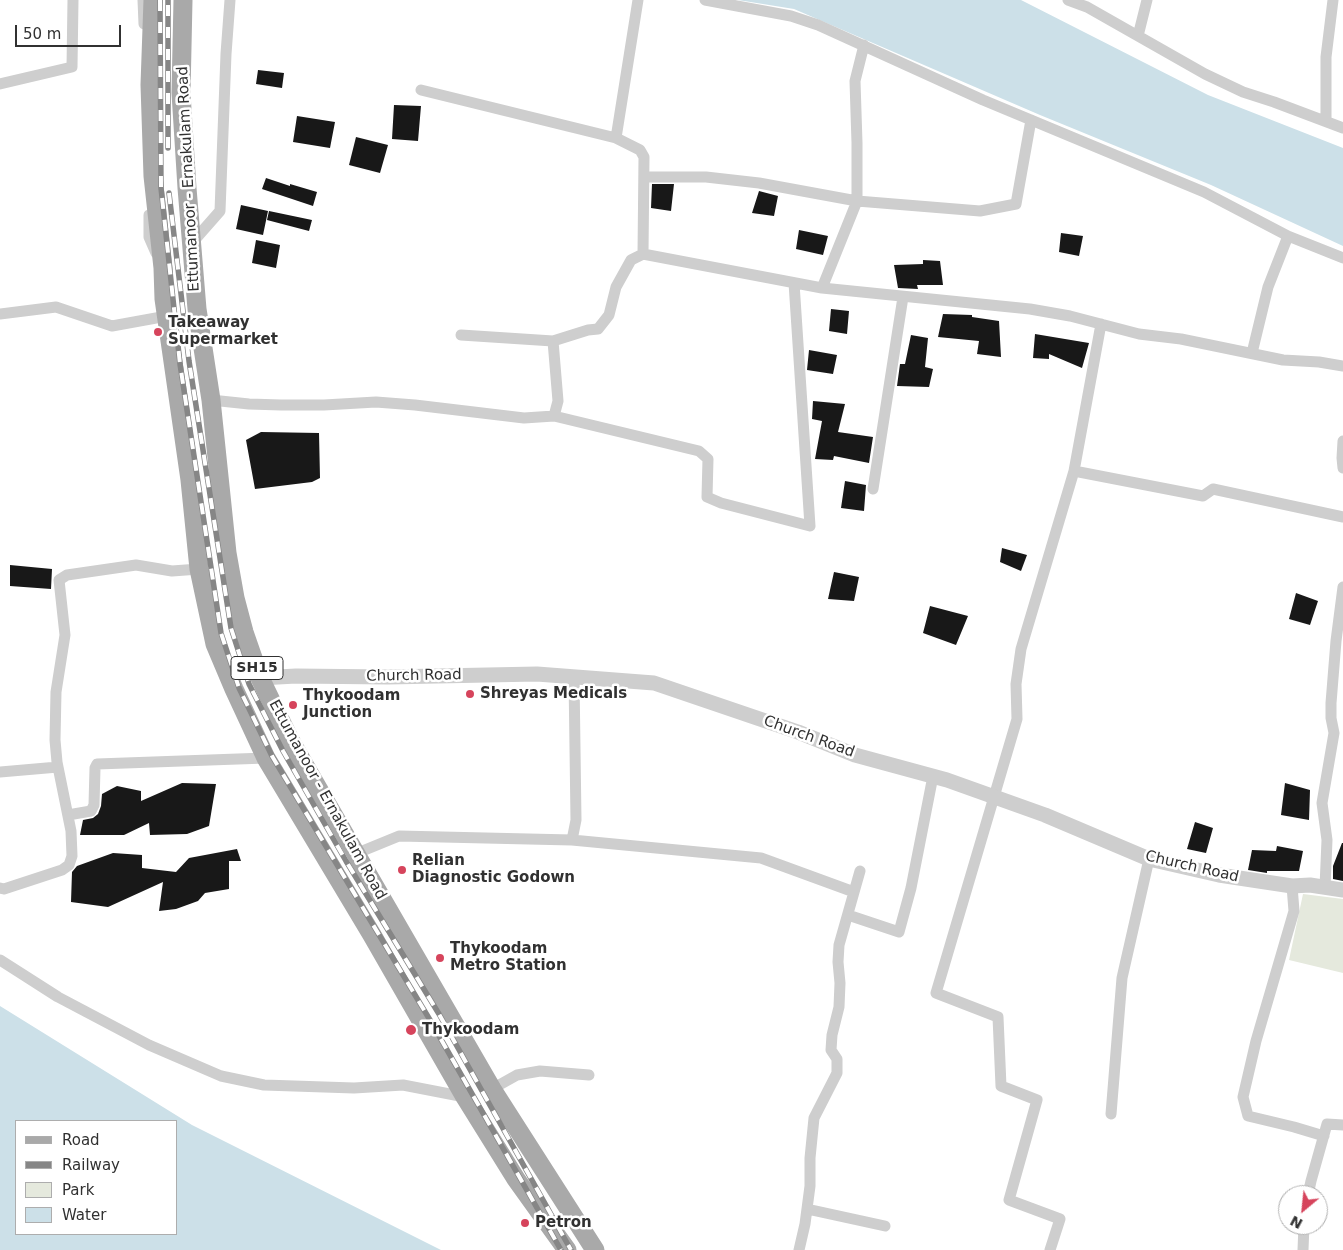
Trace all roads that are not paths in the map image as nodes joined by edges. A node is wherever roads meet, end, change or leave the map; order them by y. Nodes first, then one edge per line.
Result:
1 (73, 0) edge
2 (183, 0) edge
3 (230, 0) edge
4 (638, 0) edge
5 (705, 0) edge
6 (1068, 0) edge
7 (1148, 0) edge
8 (1333, 0) edge
9 (150, 1) edge
10 (1138, 36) junction
11 (864, 45) junction
12 (0, 84) edge
13 (421, 90) dead end
14 (1031, 120) junction
15 (1326, 121) junction
16 (1343, 128) edge
17 (616, 138) junction
18 (644, 177) junction
19 (857, 201) junction
20 (1288, 236) junction
21 (191, 244) junction
22 (643, 254) junction
23 (1343, 258) edge
24 (794, 283) junction
25 (822, 288) junction
26 (903, 297) junction
27 (0, 314) edge
28 (166, 316) junction
29 (1101, 324) junction
30 (461, 335) dead end
31 (553, 342) junction
32 (1252, 353) junction
33 (1343, 366) edge
34 (211, 400) junction
35 (554, 416) junction
36 (1343, 440) edge
37 (216, 452) junction
38 (186, 454) junction
39 (1343, 468) edge
40 (1074, 471) junction
41 (873, 489) dead end
42 (1343, 517) edge
43 (199, 569) junction
44 (1343, 587) edge
45 (574, 677) junction
46 (260, 678) junction
47 (266, 758) junction
48 (58, 768) junction
49 (0, 772) edge
50 (933, 776) junction
51 (994, 798) junction
52 (68, 815) junction
53 (572, 840) junction
54 (355, 854) junction
55 (1149, 860) junction
56 (860, 871) dead end
57 (1292, 886) junction
58 (1325, 887) junction
59 (0, 888) edge
60 (1343, 890) edge
61 (854, 892) junction
62 (848, 915) junction
63 (0, 960) edge
64 (589, 1075) dead end
65 (492, 1089) junction
66 (465, 1097) junction
67 (1111, 1114) dead end
68 (1343, 1125) edge
69 (1324, 1136) junction
70 (1311, 1185) edge
71 (807, 1209) junction
72 (885, 1226) dead end
73 (1304, 1235) edge
74 (567, 1250) edge
75 (595, 1250) edge
76 (799, 1250) edge
77 (1050, 1250) edge
78 (1303, 1250) edge

1 - 12 street
2 - 21 main road, Ettumanoor - Ernakulam Road / SH15
3 - 21 street
4 - 17 street
5 - 11 street
6 - 10 street
7 - 10 street
8 - 15 street
9 - 28 main road
10 - 15 street
11 - 14 street
11 - 19 street
13 - 17 street
14 - 19 street
14 - 20 street
15 - 16 street
17 - 18 street
18 - 19 street
18 - 22 street
19 - 25 street
20 - 23 street
20 - 32 street
21 - 34 main road, Ettumanoor - Ernakulam Road / SH15
22 - 24 street
22 - 31 street
24 - 25 street
24 - 35 street
25 - 26 street
26 - 29 street
26 - 41 street
27 - 28 street
28 - 38 main road
29 - 32 street
29 - 40 street
30 - 31 street
31 - 35 street
32 - 33 street
34 - 35 street
34 - 37 main road, Ettumanoor - Ernakulam Road / SH15
36 - 39 street
37 - 38 main road
37 - 46 main road, Ettumanoor - Ernakulam Road / SH15
38 - 43 main road
40 - 42 street
40 - 51 street
43 - 47 main road
43 - 48 street
44 - 58 street
45 - 46 street, Church Road
45 - 50 street, Church Road
45 - 53 street
46 - 54 main road, Ettumanoor - Ernakulam Road / SH15
47 - 52 street
47 - 66 main road
48 - 49 street
48 - 52 street
50 - 51 street, Church Road
50 - 62 street
51 - 55 street, Church Road
51 - 77 street
52 - 59 street
53 - 54 street
53 - 61 street
54 - 65 main road, Ettumanoor - Ernakulam Road / SH15
55 - 57 street, Church Road
55 - 67 street
56 - 61 street
57 - 58 street, Church Road
57 - 69 street
58 - 60 street, Church Road
61 - 62 street
62 - 71 street
63 - 66 street
64 - 65 street
65 - 75 main road, Ettumanoor - Ernakulam Road / SH15
66 - 74 main road
68 - 69 street
69 - 70 street
71 - 72 street
71 - 76 street
73 - 78 street

